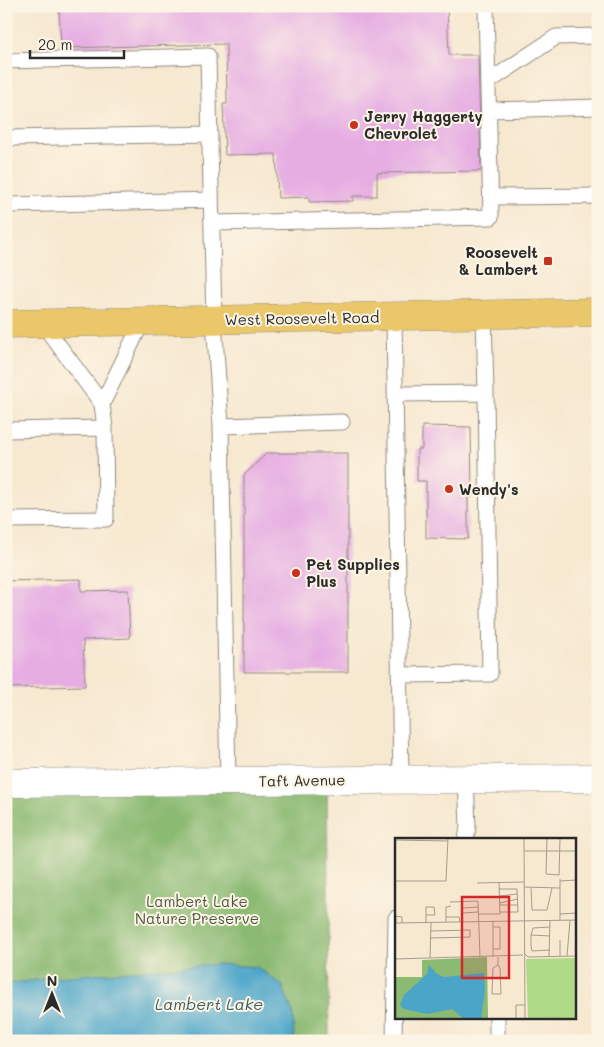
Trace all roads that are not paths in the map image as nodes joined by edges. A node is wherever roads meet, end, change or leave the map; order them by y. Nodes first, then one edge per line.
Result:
1 (486, 6) edge
2 (598, 36) edge
3 (6, 61) edge
4 (488, 82) junction
5 (598, 107) edge
6 (489, 110) junction
7 (210, 134) junction
8 (10, 138) dead end
9 (491, 196) junction
10 (598, 196) edge
11 (211, 200) junction
12 (10, 205) dead end
13 (212, 223) junction
14 (598, 312) edge
15 (484, 314) junction
16 (394, 316) junction
17 (214, 320) junction
18 (142, 322) junction
19 (6, 324) edge
20 (43, 324) junction
21 (486, 393) junction
22 (395, 394) junction
23 (102, 404) junction
24 (342, 422) dead end
25 (221, 426) junction
26 (105, 428) junction
27 (6, 430) edge
28 (6, 520) edge
29 (399, 675) junction
30 (466, 778) junction
31 (598, 778) edge
32 (400, 779) junction
33 (228, 781) junction
34 (6, 783) edge
35 (466, 838) edge
36 (395, 980) edge
37 (497, 1020) edge
38 (394, 1041) edge
39 (497, 1041) edge

1 - 4 lane
2 - 4 lane
3 - 7 lane
4 - 6 lane
5 - 6 lane
6 - 9 lane
7 - 8 lane
7 - 11 lane
9 - 10 lane
9 - 13 lane
11 - 12 lane
11 - 13 lane
13 - 17 lane
14 - 15 main road, West Roosevelt Road
15 - 16 main road, West Roosevelt Road
15 - 21 lane
16 - 17 main road, West Roosevelt Road
16 - 22 lane
17 - 18 main road, West Roosevelt Road
17 - 25 lane
18 - 20 main road, West Roosevelt Road
18 - 23 lane
19 - 20 main road, West Roosevelt Road
20 - 23 lane
21 - 22 lane
21 - 29 lane
22 - 29 lane
23 - 26 lane
24 - 25 lane
25 - 33 lane
26 - 27 lane
26 - 28 lane
29 - 32 lane
30 - 31 street, Taft Avenue
30 - 32 street, Taft Avenue
30 - 35 lane
32 - 33 street, Taft Avenue
33 - 34 street, Taft Avenue
36 - 38 lane
37 - 39 lane

